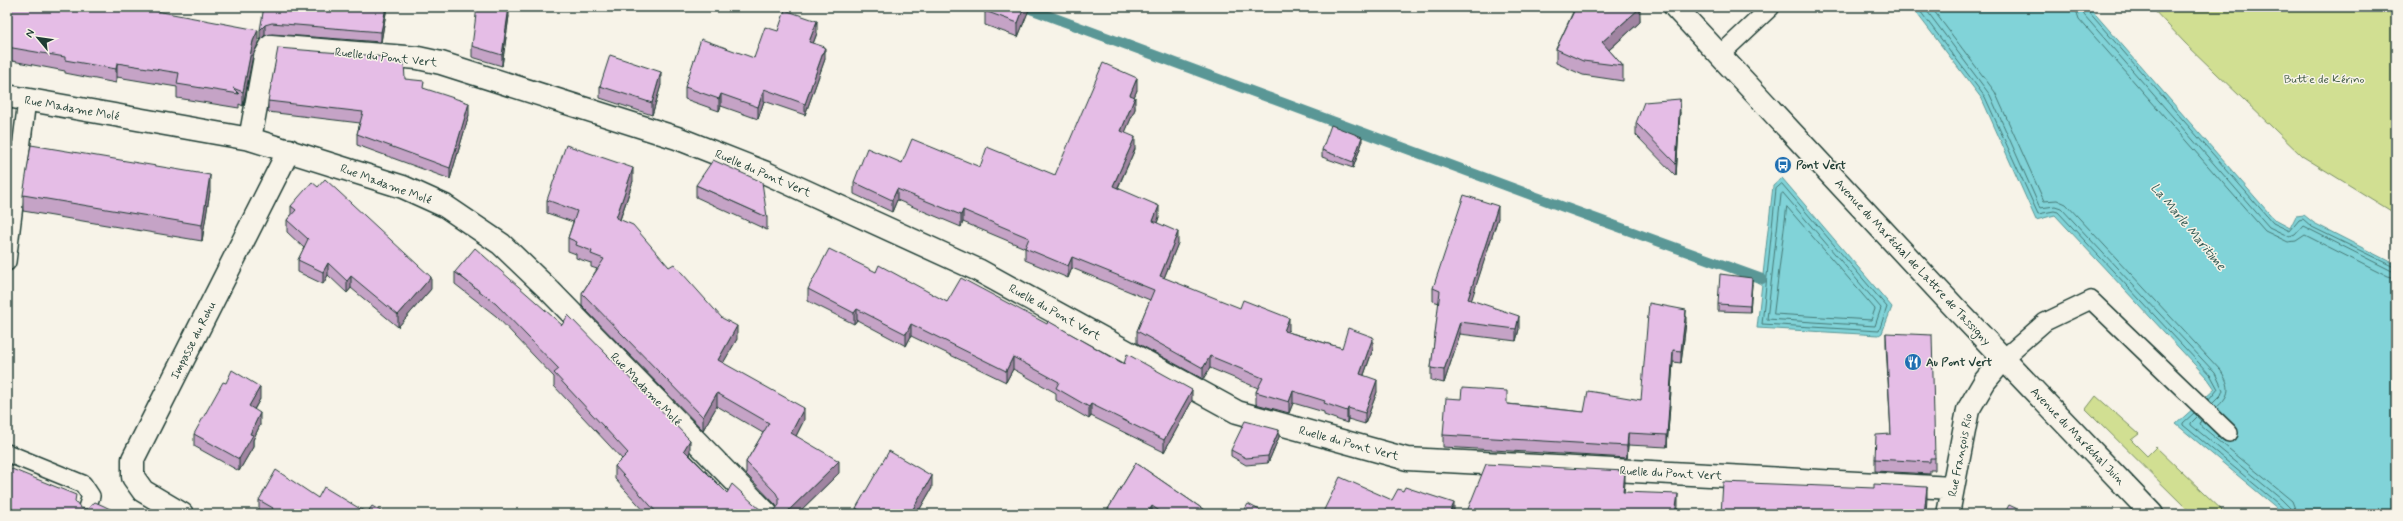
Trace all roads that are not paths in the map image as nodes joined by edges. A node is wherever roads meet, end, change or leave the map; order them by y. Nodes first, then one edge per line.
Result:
1 (1675, 7) edge
2 (1771, 7) edge
3 (1720, 55) junction
4 (17, 98) edge
5 (250, 139) junction
6 (289, 150) junction
7 (7, 262) edge
8 (2004, 358) junction
9 (2229, 433) dead end
10 (7, 453) edge
11 (1953, 488) junction
12 (85, 514) edge
13 (182, 514) edge
14 (766, 514) edge
15 (1948, 514) edge
16 (2152, 514) edge

1 - 3 street, Avenue du Maréchal de Lattre de Tassigny
2 - 3 lane
3 - 8 street, Avenue du Maréchal de Lattre de Tassigny
4 - 5 street, Rue Madame Molé
4 - 7 lane
5 - 6 street, Rue Madame Molé
5 - 11 street, Ruelle du Pont Vert
6 - 13 street, Impasse du Rohu
6 - 14 street, Rue Madame Molé
8 - 9 lane
8 - 11 street, Rue François Rio
8 - 16 street, Avenue du Maréchal Juin
10 - 12 lane
11 - 15 street, Rue François Rio

